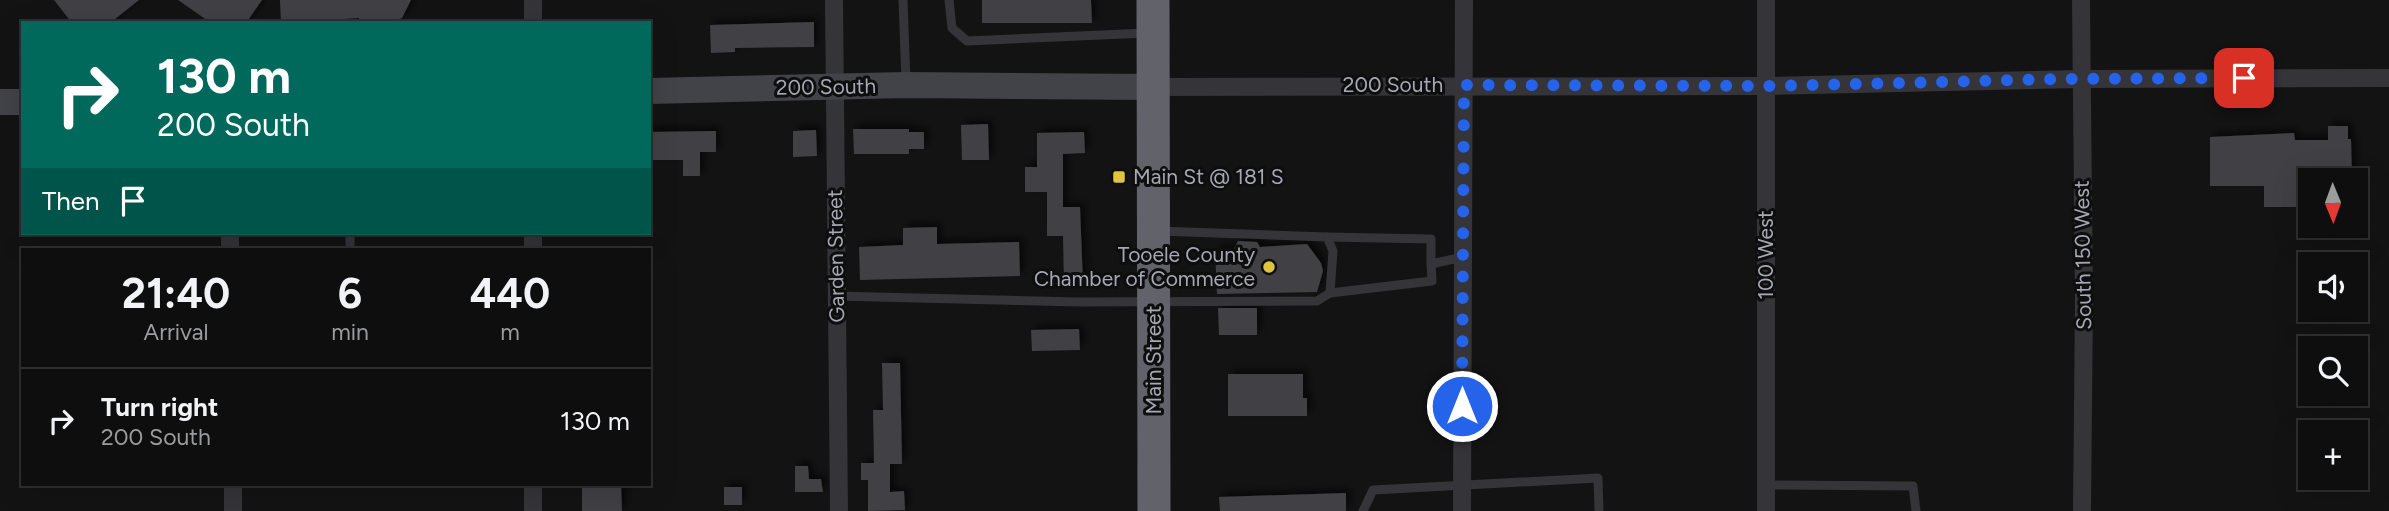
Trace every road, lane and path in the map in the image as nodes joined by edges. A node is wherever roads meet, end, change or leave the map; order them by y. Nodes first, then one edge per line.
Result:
1 (533, 0) edge
2 (834, 0) edge
3 (903, 0) edge
4 (949, 0) edge
5 (1153, 0) edge
6 (1464, 0) edge
7 (1766, 0) edge
8 (2081, 0) edge
9 (533, 21) edge
10 (1153, 33) junction
11 (2389, 78) edge
12 (2080, 79) junction
13 (906, 85) junction
14 (1464, 85) junction
15 (1767, 86) junction
16 (834, 87) junction
17 (1153, 87) junction
18 (651, 91) edge
19 (21, 102) edge
20 (0, 103) edge
21 (1153, 231) junction
22 (1327, 237) junction
23 (1463, 257) junction
24 (1431, 264) junction
25 (1330, 293) junction
26 (836, 296) junction
27 (1153, 302) junction
28 (1462, 484) junction
29 (1765, 485) junction
30 (233, 486) edge
31 (533, 486) edge
32 (233, 511) edge
33 (533, 511) edge
34 (839, 511) edge
35 (1154, 511) edge
36 (1363, 511) edge
37 (1462, 511) edge
38 (1600, 511) edge
39 (1766, 511) edge
40 (1916, 511) edge
41 (2082, 511) edge

1 - 9 street
2 - 16 street, Garden Street
3 - 13 lane
4 - 10 lane
5 - 10 highway, Main Street
6 - 14 street
7 - 15 street, 100 West
8 - 12 street, South 150 West
10 - 17 highway, Main Street
11 - 12 street, 200 South
12 - 15 street, 200 South
12 - 41 street, South 150 West
13 - 16 street, 200 South
13 - 17 street, 200 South
14 - 15 street, 200 South
14 - 17 street, 200 South
14 - 23 street
15 - 29 street, 100 West
16 - 18 street, 200 South
16 - 26 street, Garden Street
17 - 21 highway, Main Street
19 - 20 street
21 - 22 lane
21 - 27 highway, Main Street
22 - 24 lane
22 - 25 lane
23 - 24 lane
23 - 28 street
24 - 25 lane
25 - 27 lane
26 - 27 lane
26 - 34 street, Garden Street
27 - 35 highway, Main Street
28 - 36 lane
28 - 37 street
28 - 38 lane
29 - 39 street, 100 West
29 - 40 lane
30 - 32 street
31 - 33 street

